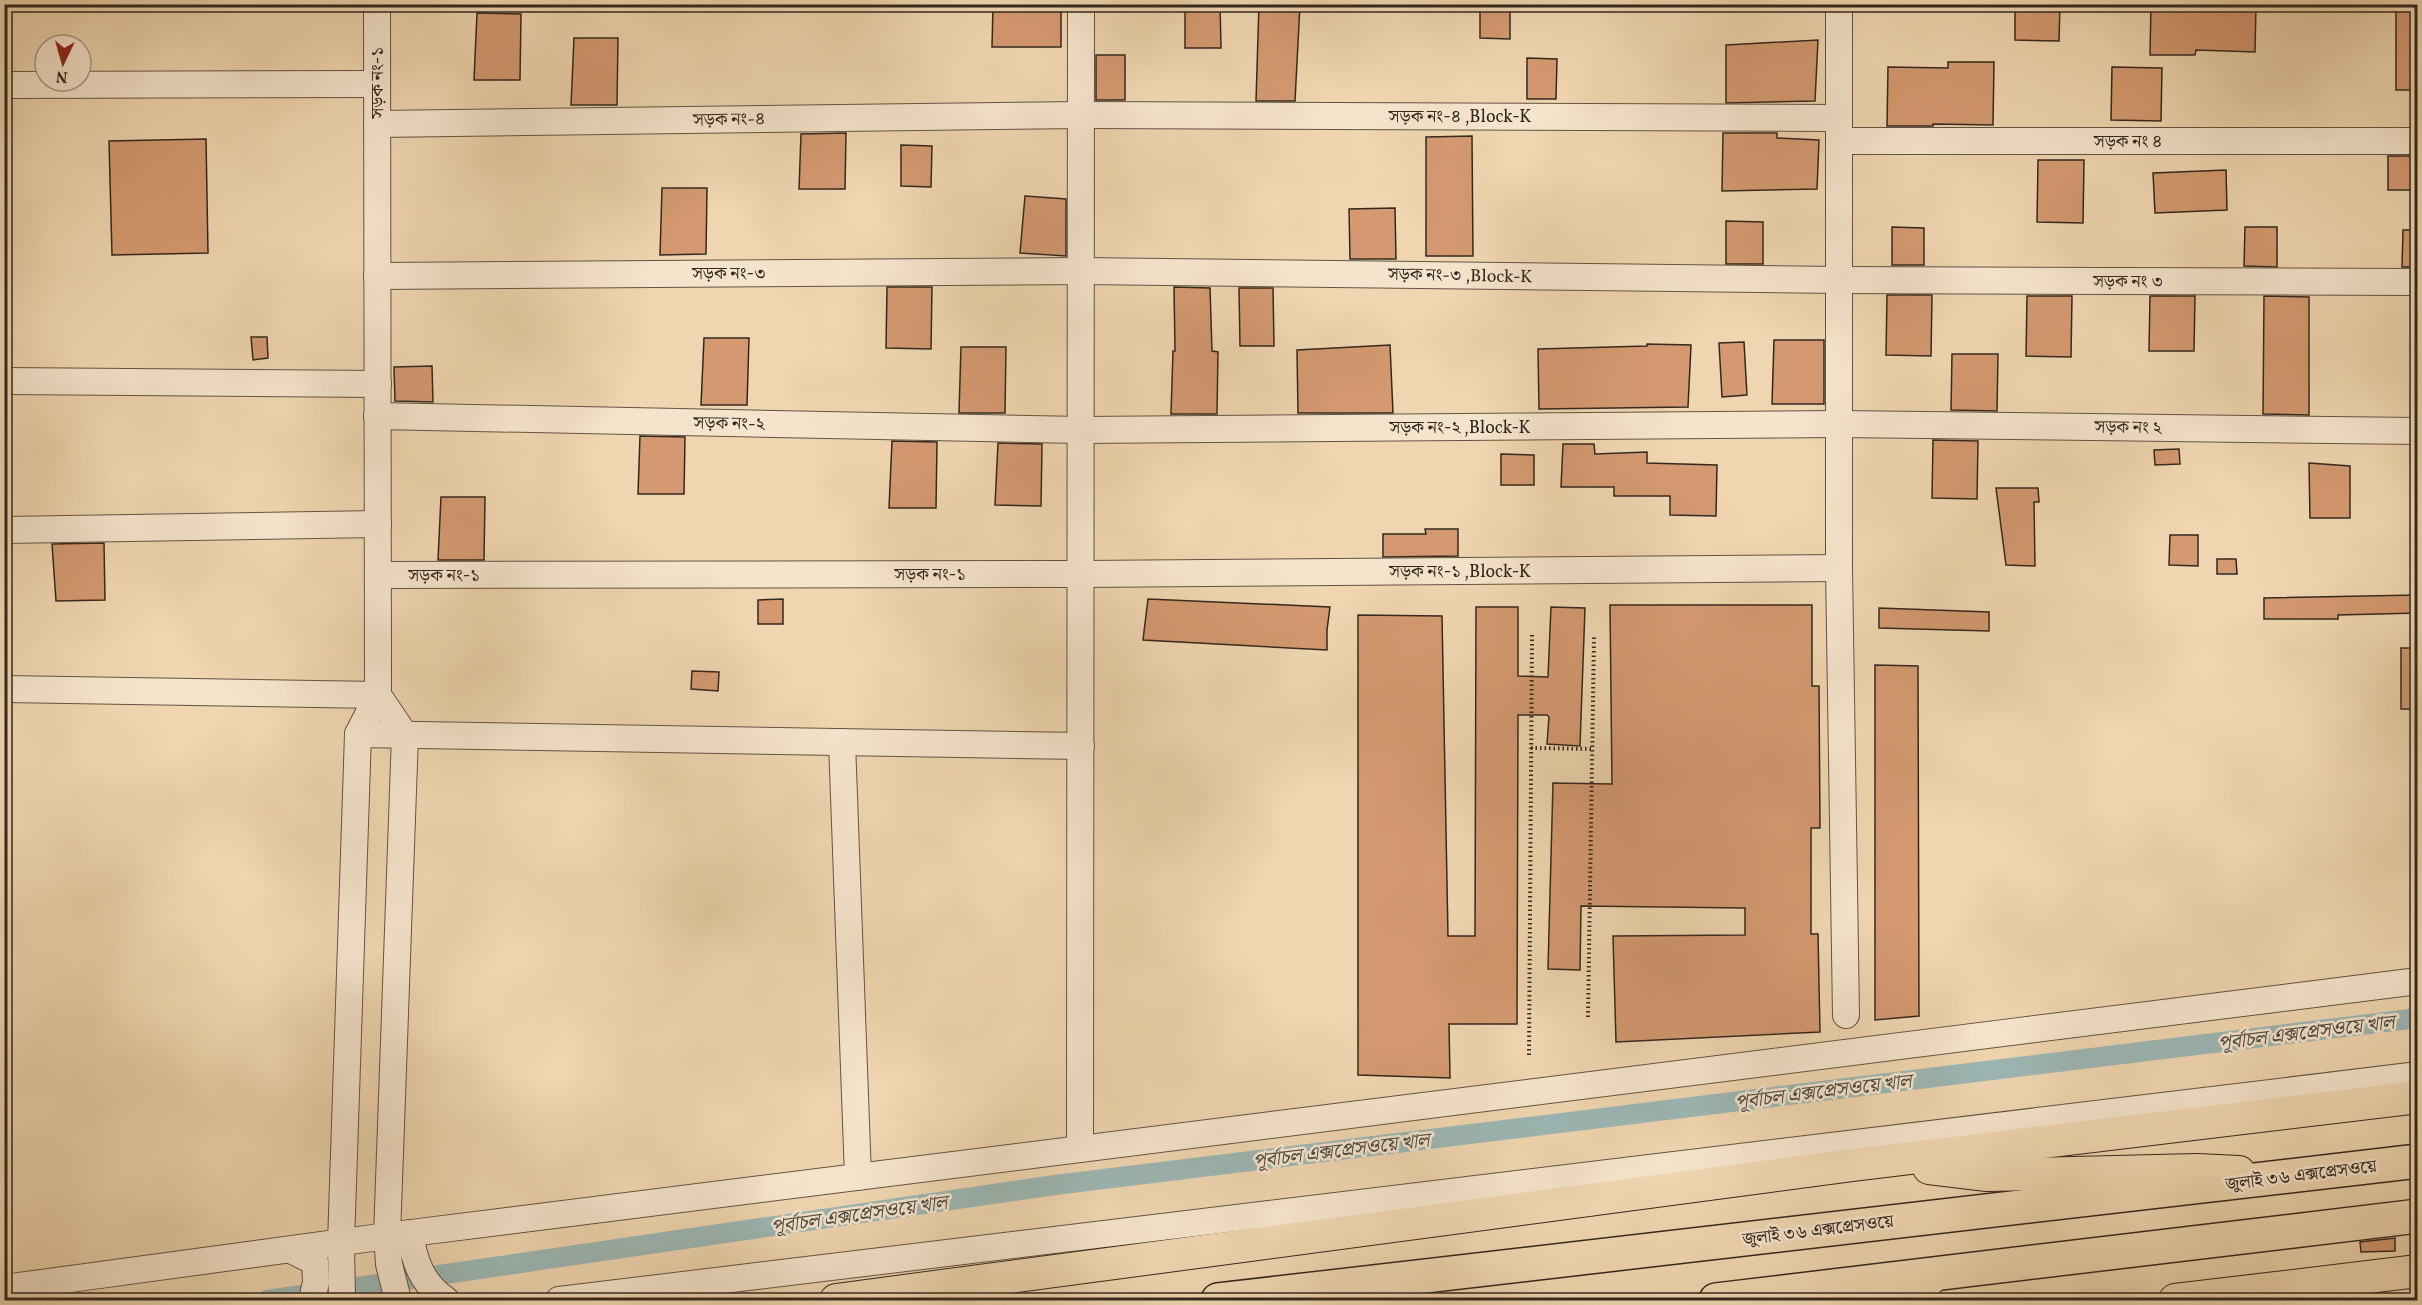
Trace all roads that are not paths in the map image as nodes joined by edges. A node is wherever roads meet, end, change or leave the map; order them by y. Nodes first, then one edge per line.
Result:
1 (377, 4) edge
2 (1081, 4) edge
3 (1839, 4) edge
4 (377, 84) junction
5 (4, 85) edge
6 (1081, 115) junction
7 (377, 124) junction
8 (1839, 130) junction
9 (2418, 141) edge
10 (1081, 271) junction
11 (377, 276) junction
12 (1839, 280) junction
13 (2418, 282) edge
14 (4, 381) edge
15 (378, 384) junction
16 (377, 416) junction
17 (1839, 424) junction
18 (1081, 430) junction
19 (2418, 431) edge
20 (378, 524) junction
21 (4, 530) edge
22 (1839, 568) junction
23 (1081, 574) junction
24 (378, 575) junction
25 (4, 689) edge
26 (378, 695) junction
27 (358, 734) junction
28 (405, 735) junction
29 (842, 742) junction
30 (1081, 746) junction
31 (2418, 981) edge
32 (1846, 1015) dead end
33 (2418, 1075) edge
34 (2418, 1097) edge
35 (1080, 1149) junction
36 (1890, 1161) junction
37 (2418, 1161) edge
38 (2309, 1174) junction
39 (858, 1178) junction
40 (2418, 1216) edge
41 (398, 1234) junction
42 (341, 1244) junction
43 (291, 1250) junction
44 (2418, 1271) edge
45 (1945, 1273) junction
46 (4, 1288) edge
47 (312, 1300) edge
48 (342, 1300) edge
49 (398, 1300) edge
50 (446, 1300) edge
51 (559, 1300) edge
52 (836, 1300) edge
53 (1218, 1300) edge
54 (1716, 1300) edge
55 (1881, 1300) edge
56 (2175, 1300) edge

1 - 4 street, সড়ক নং-১
2 - 6 street
3 - 8 street
4 - 5 street
4 - 7 street, সড়ক নং-১
6 - 7 street, সড়ক নং-৪
6 - 8 street, সড়ক নং-৪ ,Block-K
6 - 10 street
7 - 11 street, সড়ক নং-১
8 - 9 street, সড়ক নং ৪
8 - 12 street
10 - 11 street, সড়ক নং-৩
10 - 12 street, সড়ক নং-৩ ,Block-K
10 - 18 street
11 - 15 street, সড়ক নং-১
12 - 13 street, সড়ক নং ৩
12 - 17 street
14 - 15 street
15 - 16 street, সড়ক নং-১
16 - 18 street, সড়ক নং-২
16 - 20 street, সড়ক নং-১
17 - 18 street, সড়ক নং-২ ,Block-K
17 - 19 street, সড়ক নং ২
17 - 22 street
18 - 23 street
20 - 21 street
20 - 24 street, সড়ক নং-১
22 - 23 street, সড়ক নং-১ ,Block-K
22 - 32 street
23 - 24 street, সড়ক নং-১
23 - 30 street
24 - 26 street
25 - 26 street
26 - 27 street
26 - 28 street
27 - 28 street
27 - 42 street
28 - 29 street
28 - 41 street
29 - 30 street
29 - 39 street
30 - 35 street
31 - 35 street
33 - 51 street
34 - 36 main road
35 - 39 street
36 - 38 main road
36 - 52 main road
37 - 38 highway, জুলাই ৩৬ এক্সপ্রেসওয়ে
38 - 53 highway, জুলাই ৩৬ এক্সপ্রেসওয়ে
39 - 41 street
40 - 45 highway
41 - 42 street
41 - 49 street
41 - 50 street
42 - 43 street
42 - 48 street
43 - 46 street
43 - 47 street
44 - 56 main road
45 - 54 highway
45 - 55 main road

